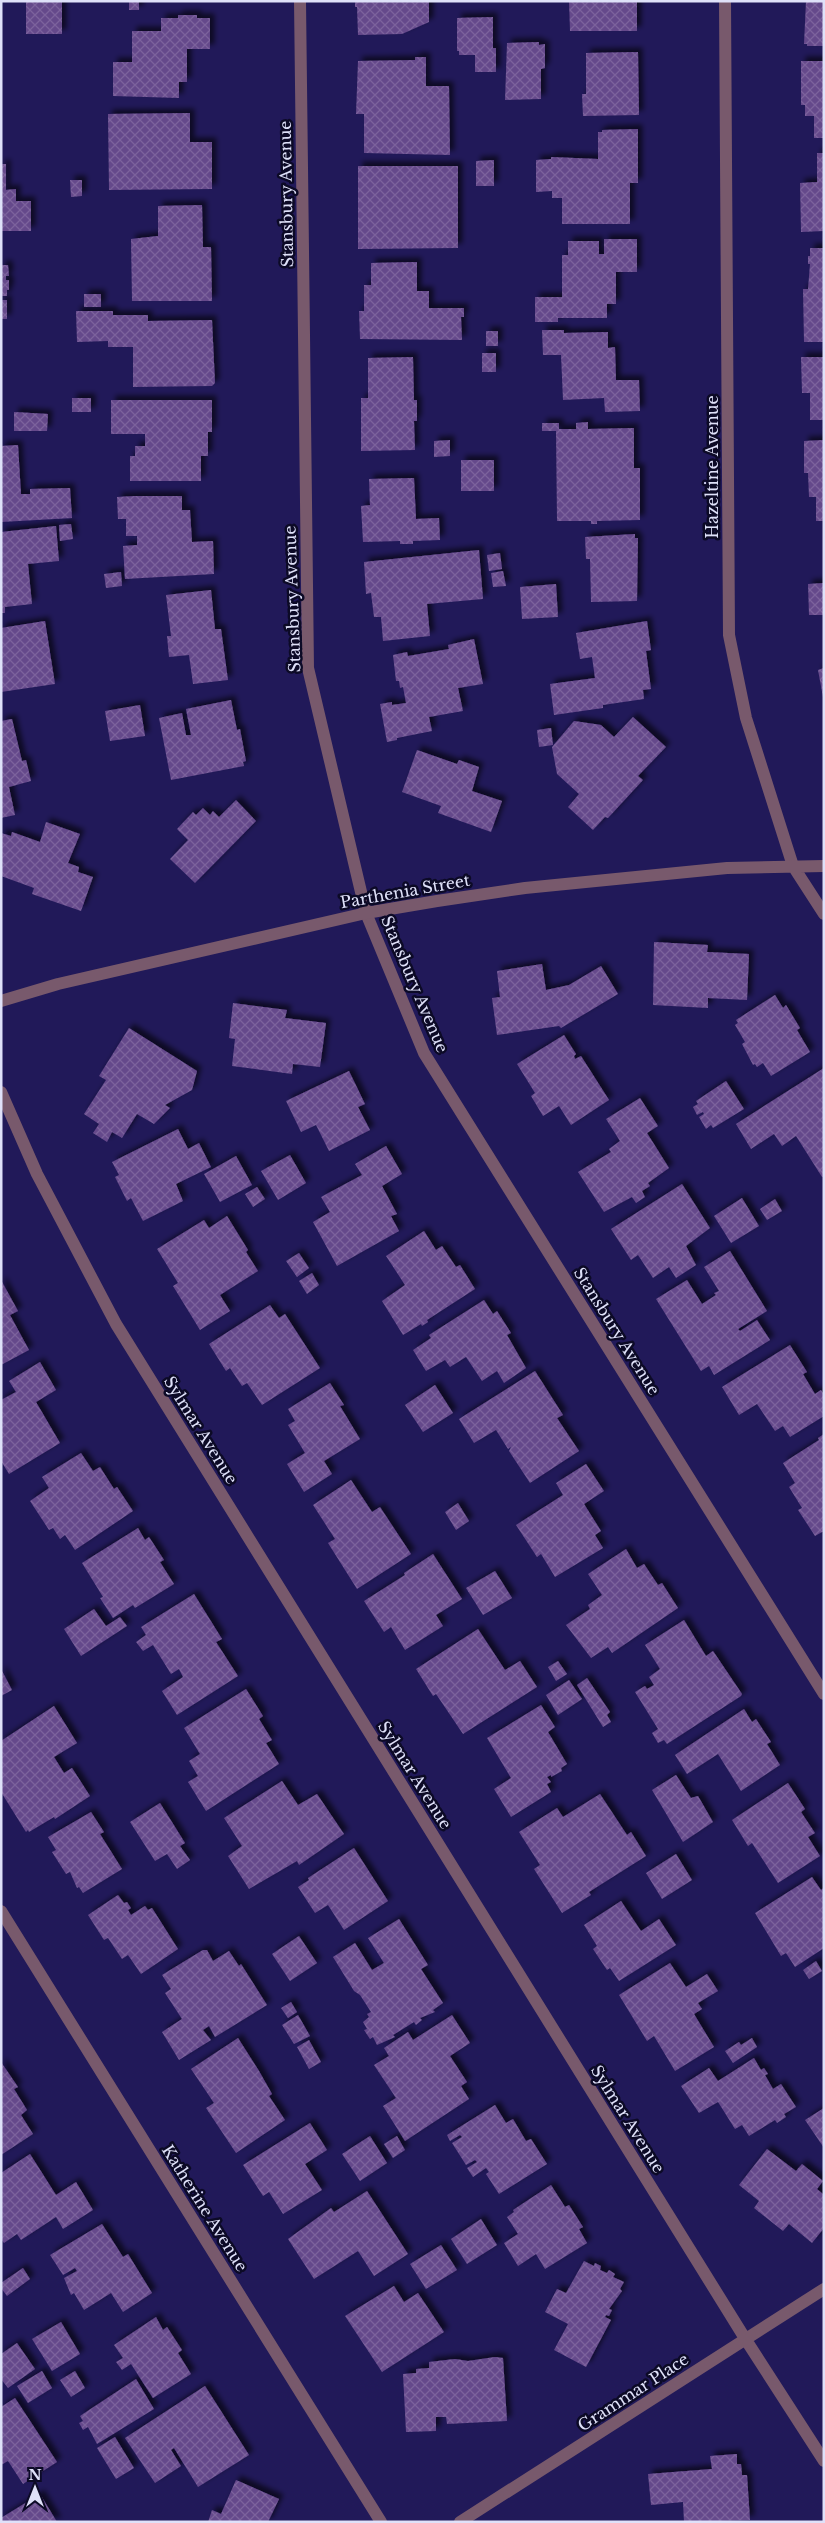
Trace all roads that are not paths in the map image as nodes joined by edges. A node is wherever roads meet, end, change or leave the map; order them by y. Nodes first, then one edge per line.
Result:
1 (300, 1) edge
2 (725, 1) edge
3 (793, 866) junction
4 (824, 866) edge
5 (366, 913) junction
6 (824, 914) edge
7 (1, 1002) edge
8 (1, 1092) edge
9 (824, 1694) edge
10 (1, 1911) edge
11 (824, 2290) edge
12 (746, 2340) junction
13 (824, 2461) edge
14 (381, 2522) edge
15 (460, 2522) edge

1 - 5 street, Stansbury Avenue
2 - 3 street, Hazeltine Avenue
3 - 4 street, Parthenia Street
3 - 5 street, Parthenia Street
3 - 6 street, Hazeltine Avenue
5 - 7 street, Parthenia Street
5 - 9 street, Stansbury Avenue
8 - 12 street, Sylmar Avenue
10 - 14 street, Katherine Avenue
11 - 12 street, Grammar Place
12 - 13 street, Sylmar Avenue
12 - 15 street, Grammar Place

